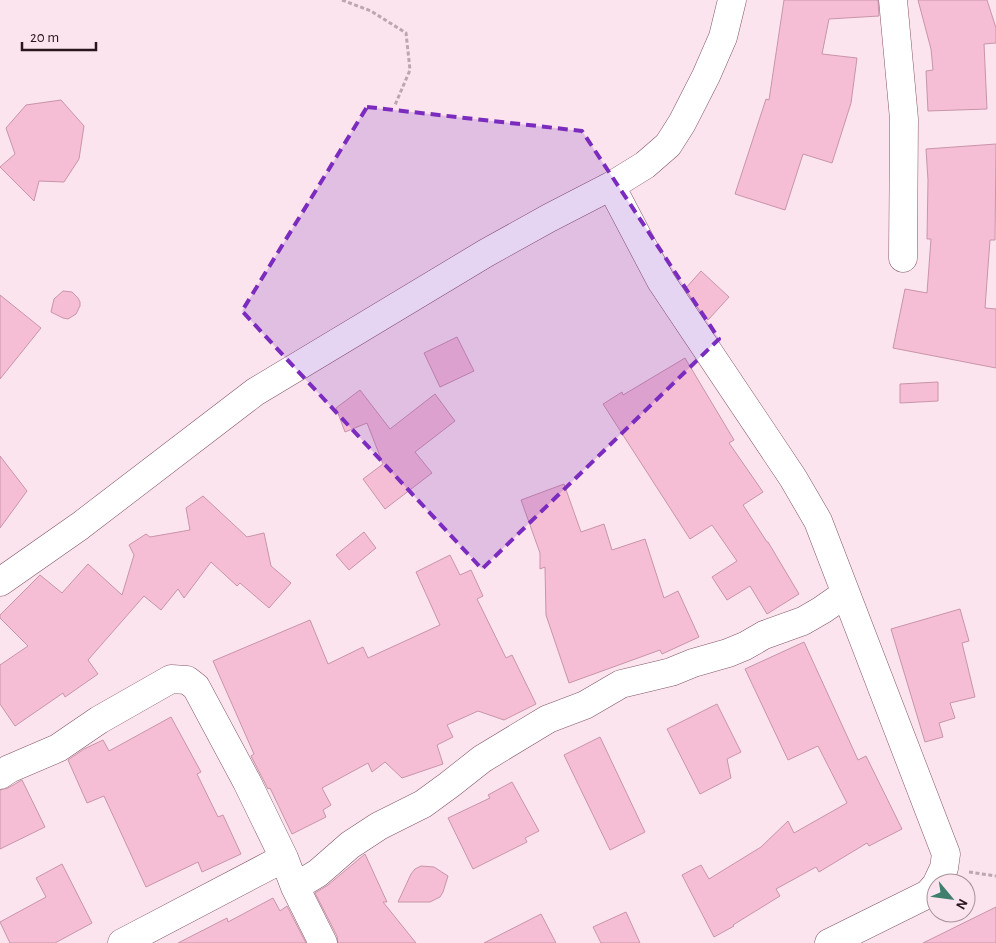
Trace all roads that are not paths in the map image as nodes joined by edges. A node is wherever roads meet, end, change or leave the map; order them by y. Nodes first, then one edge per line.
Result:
1 (732, 0) edge
2 (893, 0) edge
3 (610, 186) junction
4 (903, 258) dead end
5 (0, 582) edge
6 (845, 594) junction
7 (0, 775) edge
8 (284, 858) junction
9 (942, 873) edge
10 (294, 887) junction
11 (926, 895) edge
12 (122, 943) edge
13 (323, 943) edge
14 (829, 943) edge

1 - 3 street
2 - 4 street
3 - 5 street
3 - 6 street
6 - 9 street
6 - 10 street
7 - 8 street
8 - 10 street
8 - 12 street
10 - 13 street
11 - 14 street

